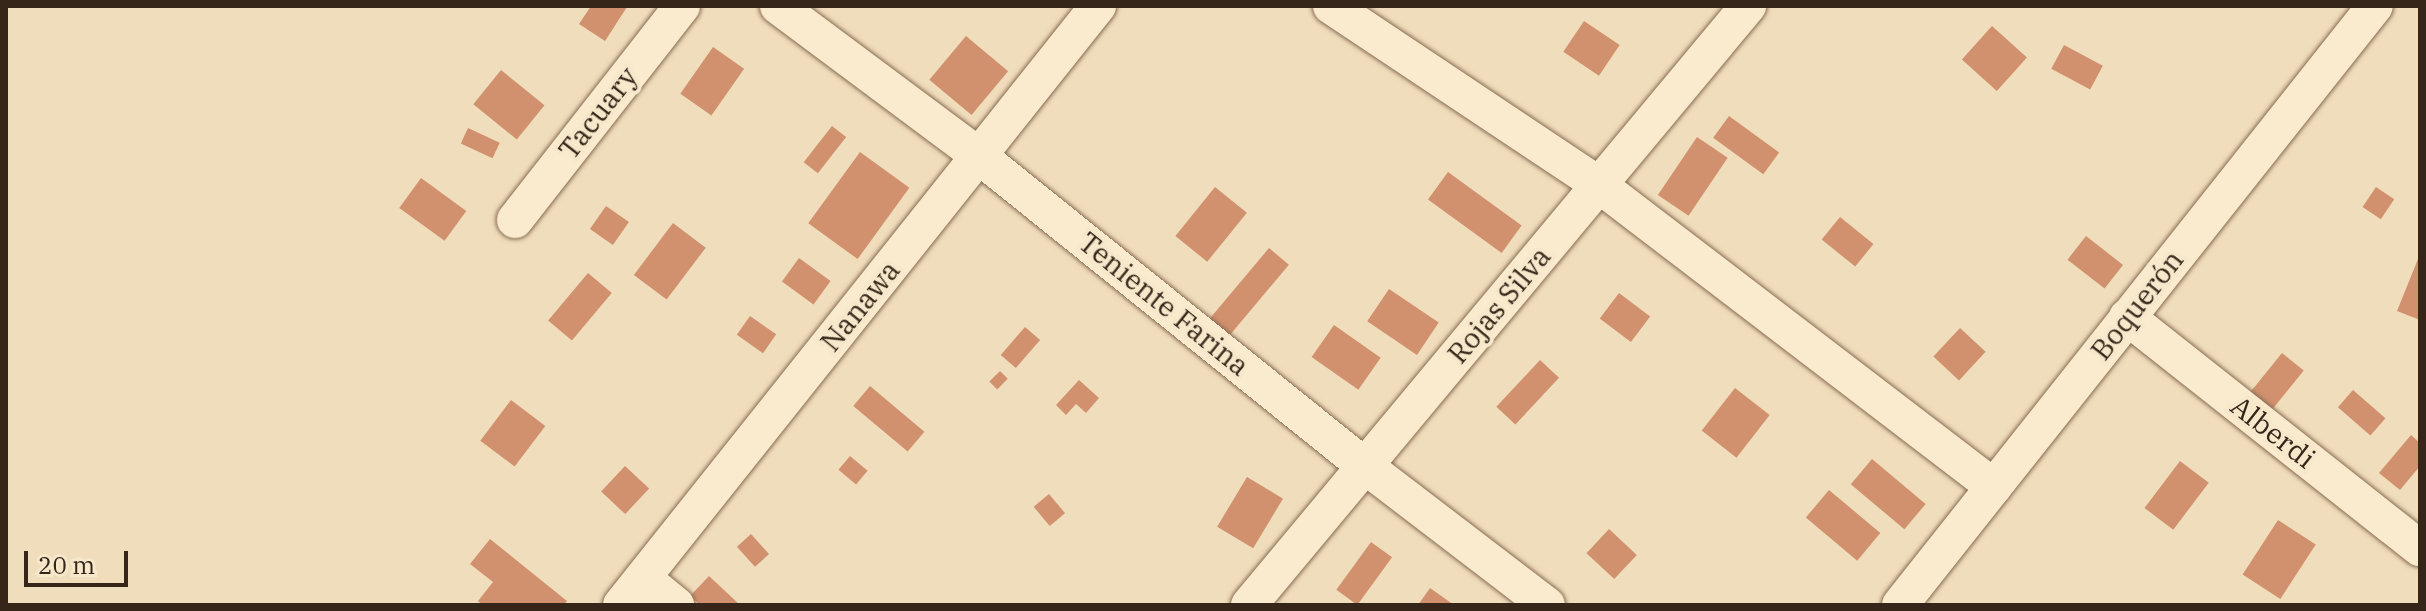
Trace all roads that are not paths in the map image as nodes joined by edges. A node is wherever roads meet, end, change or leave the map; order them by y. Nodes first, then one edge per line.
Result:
1 (682, 6) edge
2 (778, 6) edge
3 (1098, 6) edge
4 (1331, 6) edge
5 (1748, 6) edge
6 (2375, 6) edge
7 (979, 156) junction
8 (1599, 185) junction
9 (515, 220) dead end
10 (2127, 317) junction
11 (1365, 466) junction
12 (1994, 487) junction
13 (2420, 548) edge
14 (632, 592) edge
15 (676, 605) edge
16 (1249, 605) edge
17 (1547, 605) edge
18 (1900, 605) edge

1 - 9 street, Tacuary
2 - 7 street, Teniente Farina
3 - 7 street, Nanawa
4 - 8 street
5 - 8 street, Rojas Silva
6 - 10 street, Boquerón
7 - 11 street, Teniente Farina
7 - 14 street, Nanawa
8 - 11 street, Rojas Silva
8 - 12 street
10 - 12 street, Boquerón
10 - 13 street, Alberdi
11 - 16 street, Rojas Silva
11 - 17 street, Teniente Farina
12 - 18 street, Boquerón
14 - 15 street

